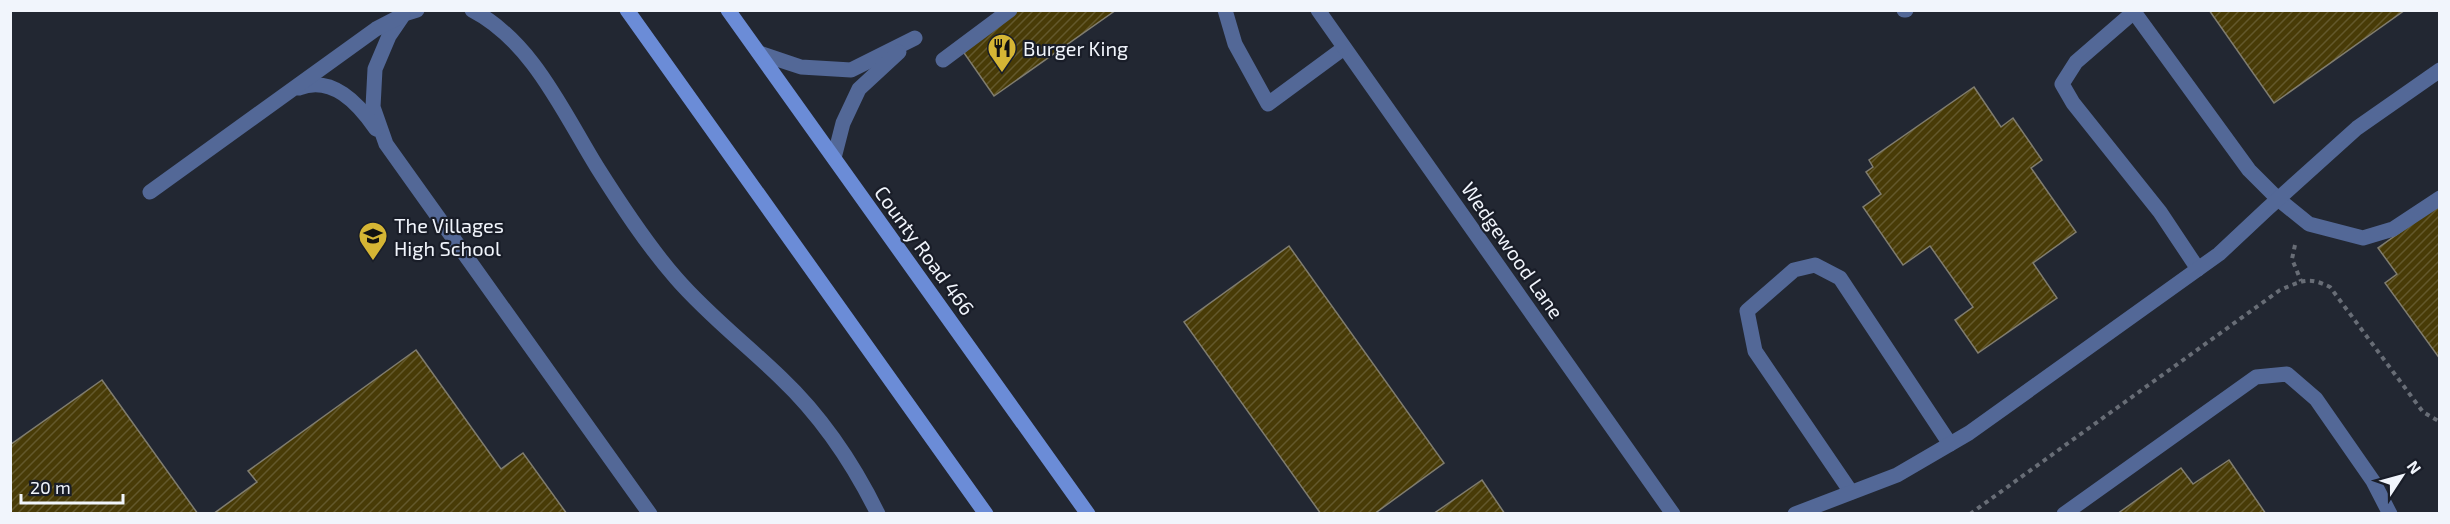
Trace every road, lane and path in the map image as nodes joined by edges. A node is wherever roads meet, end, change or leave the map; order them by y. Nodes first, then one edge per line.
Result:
1 (472, 10) edge
2 (627, 10) edge
3 (728, 10) edge
4 (1010, 10) edge
5 (1225, 10) edge
6 (1318, 10) edge
7 (2135, 11) edge
8 (410, 13) edge
9 (1344, 48) junction
10 (759, 53) junction
11 (943, 60) dead end
12 (2439, 70) edge
13 (288, 93) junction
14 (386, 144) junction
15 (834, 158) junction
16 (150, 192) dead end
17 (2439, 198) edge
18 (2278, 199) junction
19 (2309, 224) junction
20 (2199, 269) junction
21 (2301, 281) dead end
22 (1950, 444) junction
23 (1851, 492) junction
24 (650, 513) edge
25 (878, 513) edge
26 (986, 513) edge
27 (1088, 513) edge
28 (1673, 513) edge
29 (1795, 513) edge
30 (2064, 513) edge
31 (2390, 513) edge

1 - 25 street
2 - 26 main road
3 - 10 main road, County Road 466
4 - 11 street
5 - 9 street
6 - 9 street, Wedgewood Lane
7 - 18 street
7 - 20 street
8 - 13 street
8 - 14 street
9 - 28 street, Wedgewood Lane
10 - 15 main road, County Road 466
10 - 15 street
12 - 18 street
13 - 14 street
13 - 16 street
14 - 24 street
15 - 27 main road, County Road 466
17 - 19 street
18 - 19 street
18 - 20 street
19 - 21 path
20 - 22 street
22 - 23 street
22 - 23 street
23 - 29 street
30 - 31 street

